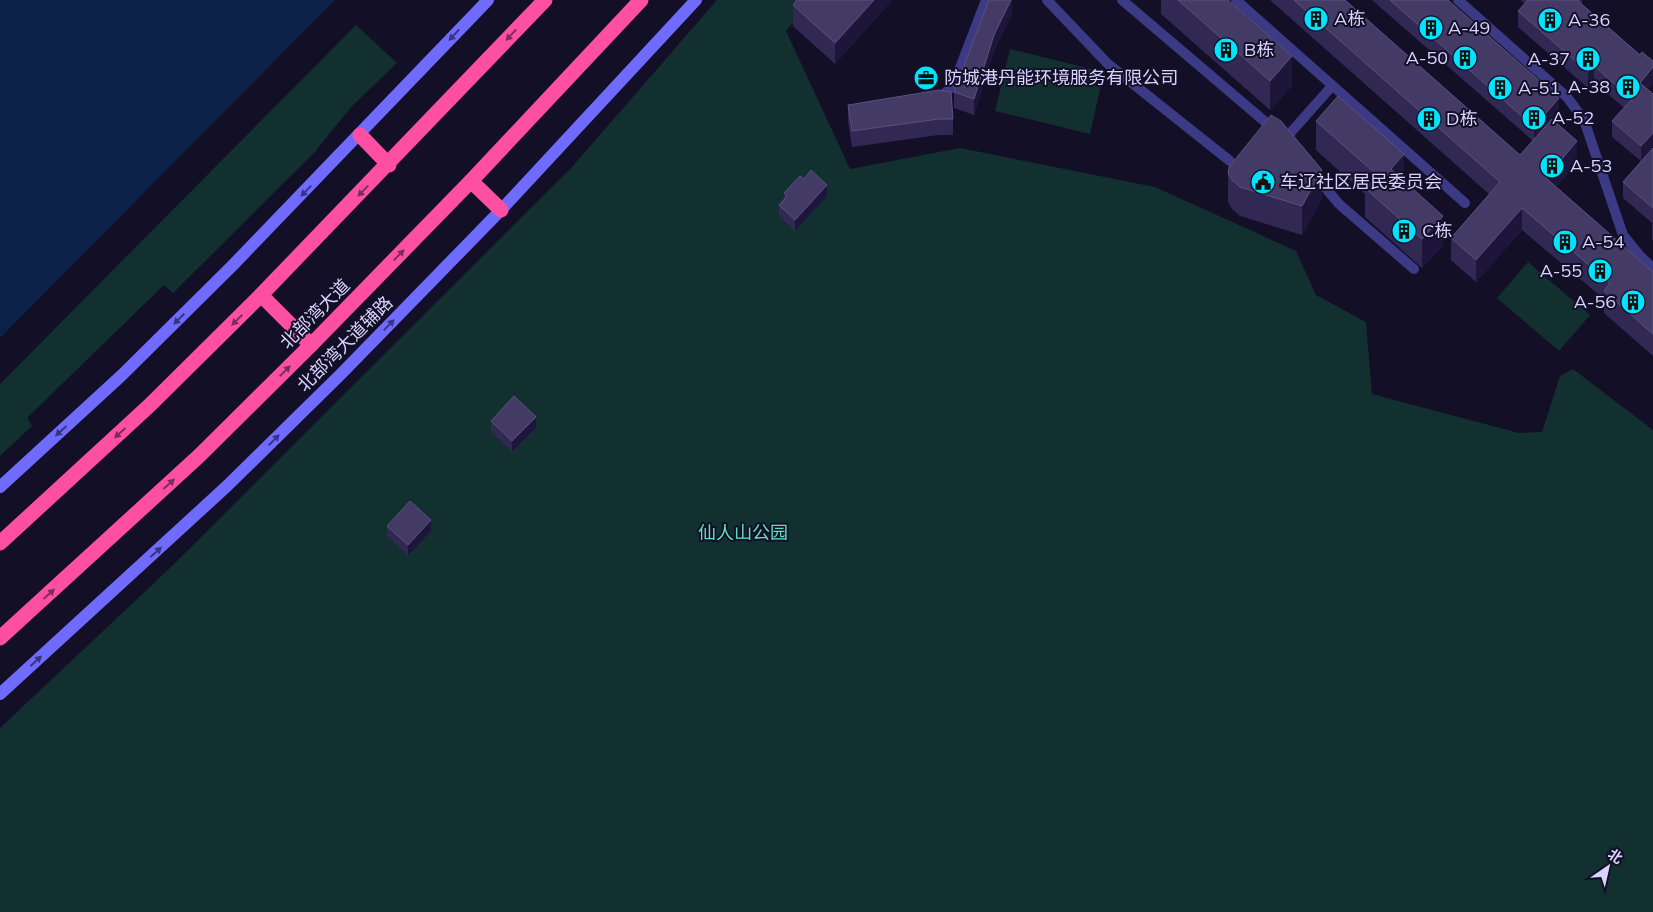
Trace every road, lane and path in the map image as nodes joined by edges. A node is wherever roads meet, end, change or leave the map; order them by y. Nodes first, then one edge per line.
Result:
1 (488, 0) edge
2 (545, 0) edge
3 (640, 0) edge
4 (696, 0) edge
5 (986, 0) edge
6 (1047, 0) edge
7 (1122, 0) edge
8 (1236, 0) edge
9 (1458, 0) edge
10 (1332, 86) junction
11 (926, 103) edge
12 (360, 135) junction
13 (1230, 161) dead end
14 (389, 165) junction
15 (1309, 168) edge
16 (471, 182) junction
17 (1465, 203) dead end
18 (501, 210) junction
19 (1414, 268) dead end
20 (1653, 268) edge
21 (261, 295) junction
22 (311, 345) junction
23 (0, 487) edge
24 (0, 543) edge
25 (0, 638) edge
26 (0, 694) edge

1 -> 12 main road
2 -> 14 highway
3 - 16 highway, 北部湾大道
4 - 18 main road, 北部湾大道辅路
5 - 11 lane
6 - 13 lane
7 - 10 lane
8 - 10 lane
9 - 20 lane
10 - 17 lane
12 - 14 highway
12 -> 23 main road
14 -> 21 highway
15 - 19 lane
16 - 18 highway
22 -> 16 highway, 北部湾大道
26 -> 18 main road, 北部湾大道辅路
21 - 22 highway
21 -> 24 highway
25 -> 22 highway, 北部湾大道

